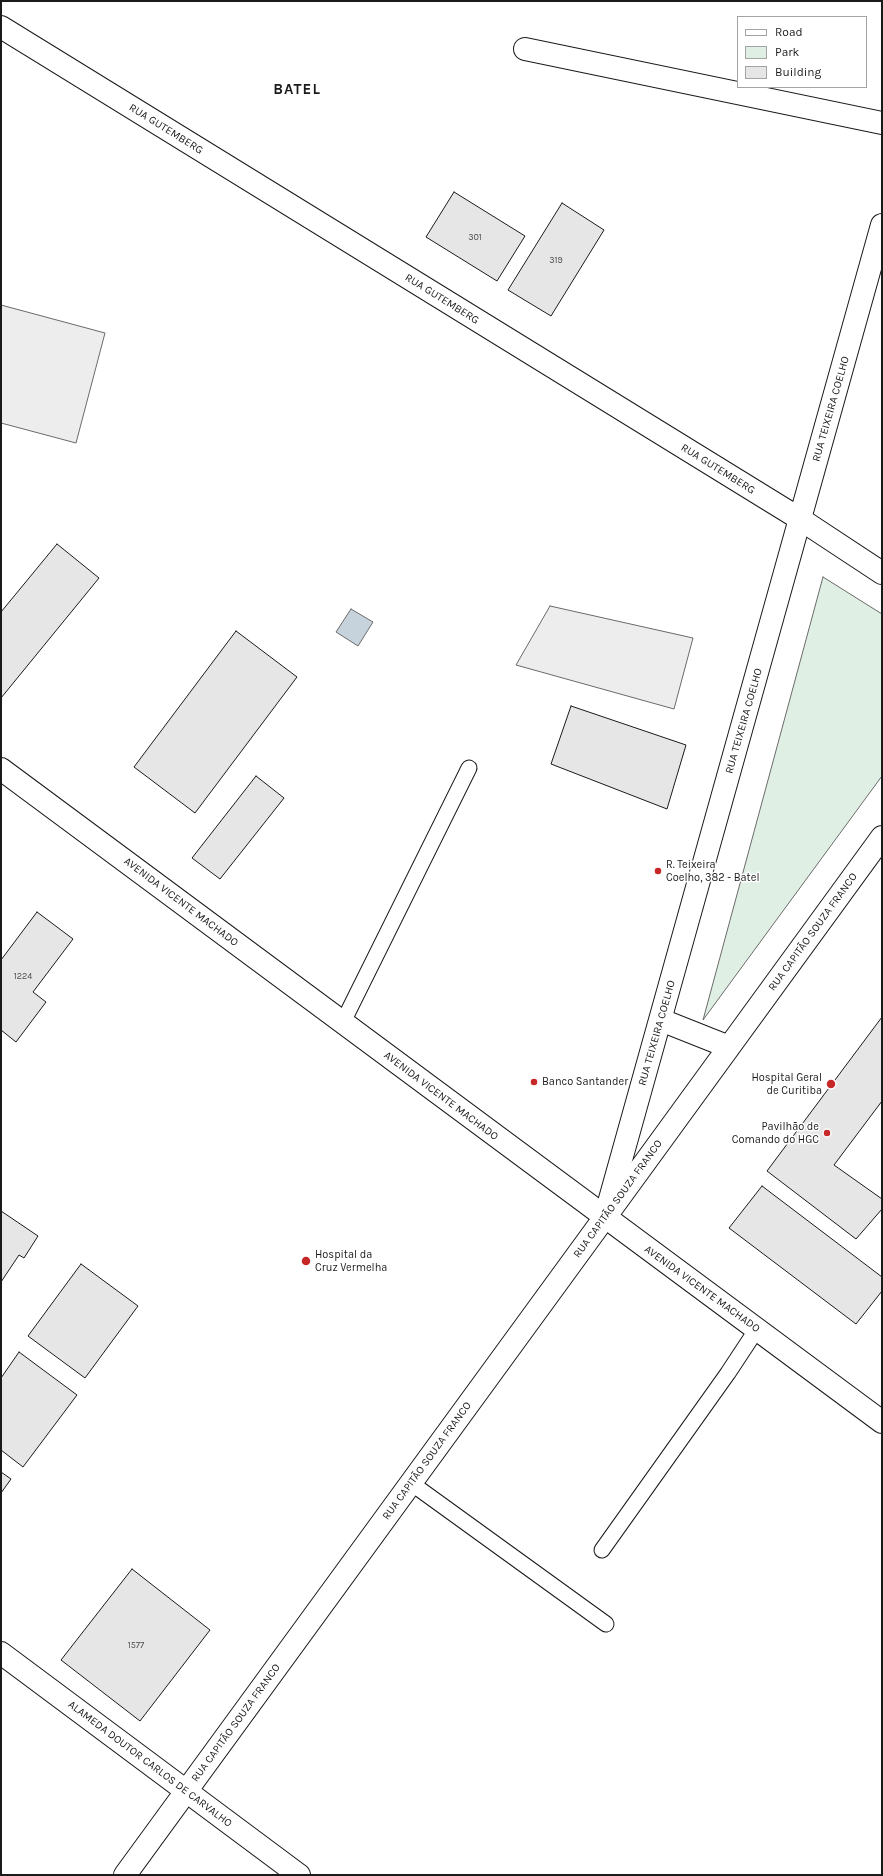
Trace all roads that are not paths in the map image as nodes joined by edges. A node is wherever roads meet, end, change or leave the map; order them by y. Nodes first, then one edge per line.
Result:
1 (1, 27) edge
2 (525, 49) dead end
3 (882, 124) edge
4 (882, 224) edge
5 (800, 519) junction
6 (882, 573) edge
7 (470, 768) dead end
8 (1, 769) edge
9 (882, 837) edge
10 (661, 1020) junction
11 (343, 1022) junction
12 (729, 1047) junction
13 (605, 1217) junction
14 (757, 1329) junction
15 (882, 1422) edge
16 (411, 1484) junction
17 (602, 1550) dead end
18 (606, 1624) dead end
19 (1, 1653) edge
20 (186, 1791) junction
21 (125, 1875) edge
22 (300, 1875) edge

1 - 5 street, RUA GUTEMBERG
2 - 3 street
4 - 5 street, RUA TEIXEIRA COELHO
5 - 6 street, RUA GUTEMBERG
5 - 10 street, RUA TEIXEIRA COELHO
7 - 11 lane
8 - 11 street, AVENIDA VICENTE MACHADO
9 - 12 street, RUA CAPITÃO SOUZA FRANCO
10 - 12 street
10 - 13 street, RUA TEIXEIRA COELHO
11 - 13 street, AVENIDA VICENTE MACHADO
12 - 13 street, RUA CAPITÃO SOUZA FRANCO
13 - 14 street, AVENIDA VICENTE MACHADO
13 - 16 street, RUA CAPITÃO SOUZA FRANCO
14 - 15 street, AVENIDA VICENTE MACHADO
14 - 17 lane
16 - 18 lane
16 - 20 street, RUA CAPITÃO SOUZA FRANCO
19 - 20 street, ALAMEDA DOUTOR CARLOS DE CARVALHO
20 - 21 street, RUA CAPITÃO SOUZA FRANCO
20 - 22 street, ALAMEDA DOUTOR CARLOS DE CARVALHO

